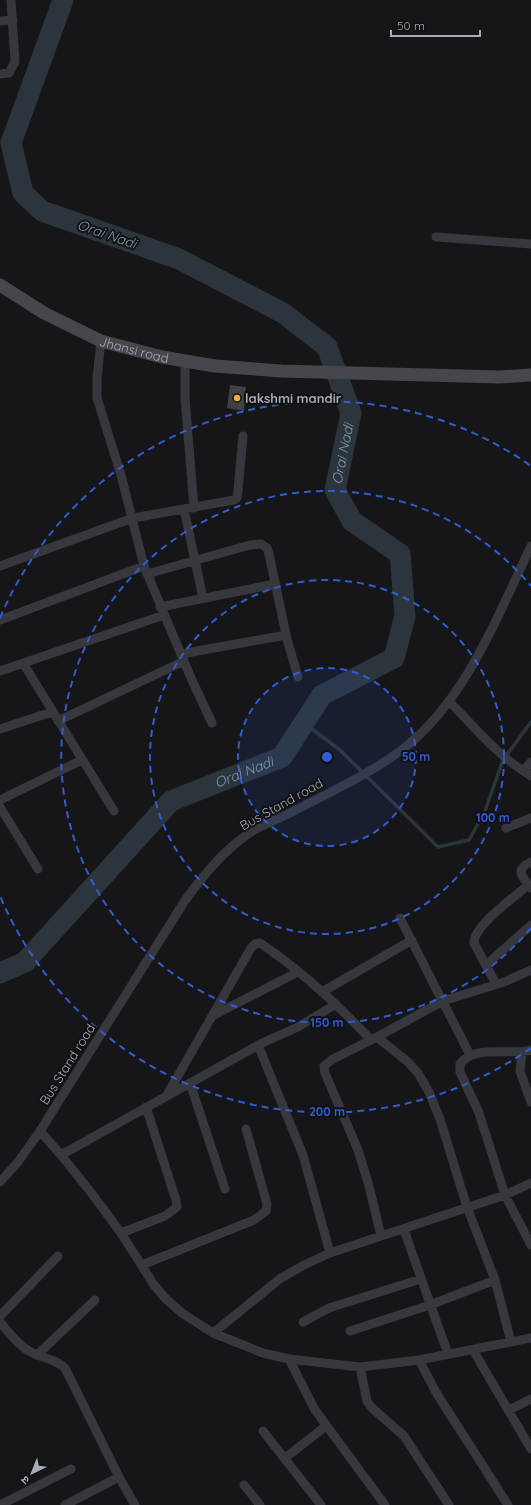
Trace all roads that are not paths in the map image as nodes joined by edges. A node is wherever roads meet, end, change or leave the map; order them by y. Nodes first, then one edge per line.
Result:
1 (11, 0) edge
2 (13, 20) junction
3 (0, 21) edge
4 (0, 74) edge
5 (436, 237) dead end
6 (531, 244) edge
7 (0, 286) edge
8 (101, 341) junction
9 (185, 361) junction
10 (531, 375) edge
11 (244, 436) dead end
12 (194, 508) junction
13 (184, 509) junction
14 (133, 518) junction
15 (531, 546) edge
16 (195, 560) junction
17 (0, 566) edge
18 (146, 570) junction
19 (275, 584) junction
20 (203, 598) junction
21 (162, 611) junction
22 (0, 620) edge
23 (286, 635) junction
24 (183, 658) junction
25 (24, 663) junction
26 (0, 671) edge
27 (298, 677) dead end
28 (449, 701) junction
29 (52, 712) junction
30 (58, 721) junction
31 (212, 723) dead end
32 (0, 729) edge
33 (82, 760) junction
34 (531, 762) edge
35 (523, 771) junction
36 (531, 776) edge
37 (0, 800) edge
38 (0, 807) edge
39 (114, 811) dead end
40 (531, 818) edge
41 (506, 828) dead end
42 (531, 862) edge
43 (38, 869) dead end
44 (530, 886) edge
45 (400, 918) dead end
46 (531, 925) edge
47 (412, 940) junction
48 (486, 965) junction
49 (531, 970) edge
50 (298, 972) junction
51 (496, 984) junction
52 (322, 992) junction
53 (443, 1001) junction
54 (336, 1004) junction
55 (212, 1016) junction
56 (374, 1039) junction
57 (258, 1045) junction
58 (531, 1050) edge
59 (522, 1052) junction
60 (470, 1055) junction
61 (190, 1083) junction
62 (167, 1095) junction
63 (531, 1102) edge
64 (146, 1107) junction
65 (246, 1129) dead end
66 (40, 1131) junction
67 (62, 1155) junction
68 (0, 1182) edge
69 (531, 1183) edge
70 (225, 1189) dead end
71 (506, 1195) junction
72 (467, 1207) junction
73 (404, 1230) junction
74 (121, 1233) junction
75 (381, 1236) junction
76 (531, 1245) edge
77 (330, 1253) junction
78 (58, 1256) dead end
79 (142, 1264) junction
80 (421, 1279) junction
81 (495, 1280) junction
82 (95, 1300) dead end
83 (430, 1305) junction
84 (0, 1316) edge
85 (0, 1322) edge
86 (303, 1322) dead end
87 (350, 1331) dead end
88 (213, 1333) junction
89 (531, 1338) edge
90 (511, 1342) junction
91 (473, 1350) junction
92 (448, 1354) junction
93 (37, 1355) junction
94 (289, 1359) junction
95 (419, 1360) junction
96 (360, 1367) junction
97 (531, 1399) edge
98 (509, 1410) junction
99 (326, 1426) junction
100 (263, 1431) dead end
101 (531, 1448) edge
102 (285, 1458) junction
103 (72, 1468) dead end
104 (119, 1477) junction
105 (244, 1485) dead end
106 (69, 1504) edge
107 (0, 1505) edge
108 (136, 1505) edge
109 (260, 1505) edge
110 (321, 1505) edge
111 (384, 1505) edge
112 (449, 1505) edge
113 (508, 1505) edge

1 - 2 street
2 - 3 street
2 - 4 street
5 - 6 street
7 - 8 street, Jhansi road
8 - 9 street, Jhansi road
8 - 14 street
9 - 10 street, Jhansi road
9 - 12 street
11 - 12 street
12 - 13 street
13 - 14 street
13 - 16 street
14 - 17 street
14 - 18 street
15 - 28 street, Bus Stand road
16 - 18 street
16 - 19 street
16 - 20 street
18 - 21 street
18 - 22 street
19 - 20 street
19 - 23 street
20 - 21 street
21 - 24 street
21 - 25 street
23 - 24 street
23 - 27 street
24 - 30 street
24 - 31 street
25 - 26 street
25 - 29 street
28 - 35 street
28 - 66 street, Bus Stand road
29 - 30 street
29 - 32 street
30 - 33 street
33 - 37 street
33 - 39 street
34 - 35 street
35 - 36 street
38 - 43 street
40 - 41 street
42 - 44 street
44 - 48 street
45 - 47 street
46 - 48 street
47 - 52 street
47 - 53 street
48 - 51 street
49 - 51 street
50 - 52 street
50 - 55 street
50 - 55 street
51 - 53 street
52 - 54 street
53 - 56 street
53 - 60 street
54 - 56 street
54 - 57 street
55 - 62 street
56 - 72 street
56 - 75 street
57 - 61 street
57 - 77 street
58 - 59 street
59 - 60 street
59 - 63 street
60 - 71 street
61 - 62 street
61 - 70 street
62 - 64 street
64 - 67 street
64 - 74 street
65 - 79 street
66 - 67 street
66 - 68 street, Bus Stand road
67 - 74 street
69 - 71 street
71 - 72 street
71 - 76 street
72 - 73 street
72 - 81 street
73 - 75 street
73 - 80 street
74 - 79 street
75 - 77 street
77 - 88 street
78 - 84 street
79 - 88 street
80 - 83 street
80 - 86 street
81 - 83 street
81 - 90 street
82 - 93 street
83 - 87 street
83 - 92 street
85 - 93 street
88 - 94 street
89 - 90 street
90 - 91 street
91 - 92 street
91 - 98 street
92 - 95 street
93 - 104 street
94 - 96 street
94 - 99 street
95 - 96 street
95 - 113 street
96 - 112 street
97 - 98 street
98 - 101 street
99 - 102 street
99 - 111 street
100 - 102 street
102 - 110 street
103 - 107 street
104 - 106 street
104 - 108 street
105 - 109 street

